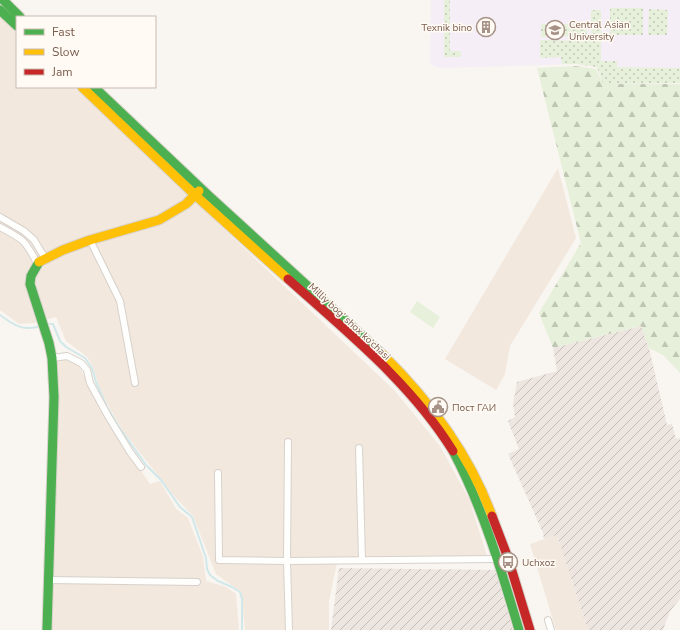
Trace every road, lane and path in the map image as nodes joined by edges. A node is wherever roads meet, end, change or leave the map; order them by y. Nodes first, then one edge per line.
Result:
1 (3, 0) edge
2 (0, 10) edge
3 (19, 16) edge
4 (16, 25) edge
5 (94, 91) edge
6 (198, 192) junction
7 (0, 217) edge
8 (0, 227) edge
9 (90, 240) junction
10 (41, 260) junction
11 (52, 358) junction
12 (135, 383) dead end
13 (288, 442) dead end
14 (359, 448) dead end
15 (141, 468) dead end
16 (218, 473) dead end
17 (497, 559) junction
18 (362, 560) junction
19 (287, 561) junction
20 (49, 580) junction
21 (197, 582) dead end
22 (548, 620) dead end
23 (48, 630) edge
24 (289, 630) edge
25 (519, 630) edge
26 (530, 630) edge
27 (551, 630) edge

1 - 3 main road
2 - 4 main road
5 - 6 main road, Milliy bog‘ shox ko‘chasi
6 - 9 main road
6 - 17 main road, Milliy bog‘ shox ko‘chasi
6 - 26 main road, Milliy bog‘ shox ko‘chasi
7 - 10 street
8 - 10 street
9 - 10 main road
9 - 12 street
10 - 11 main road
11 - 15 street
11 - 20 main road
13 - 19 street
14 - 18 street
16 - 19 street
17 - 18 street
17 - 25 main road, Milliy bog‘ shox ko‘chasi
18 - 19 street
19 - 24 street
20 - 21 street
20 - 23 main road
22 - 27 street

